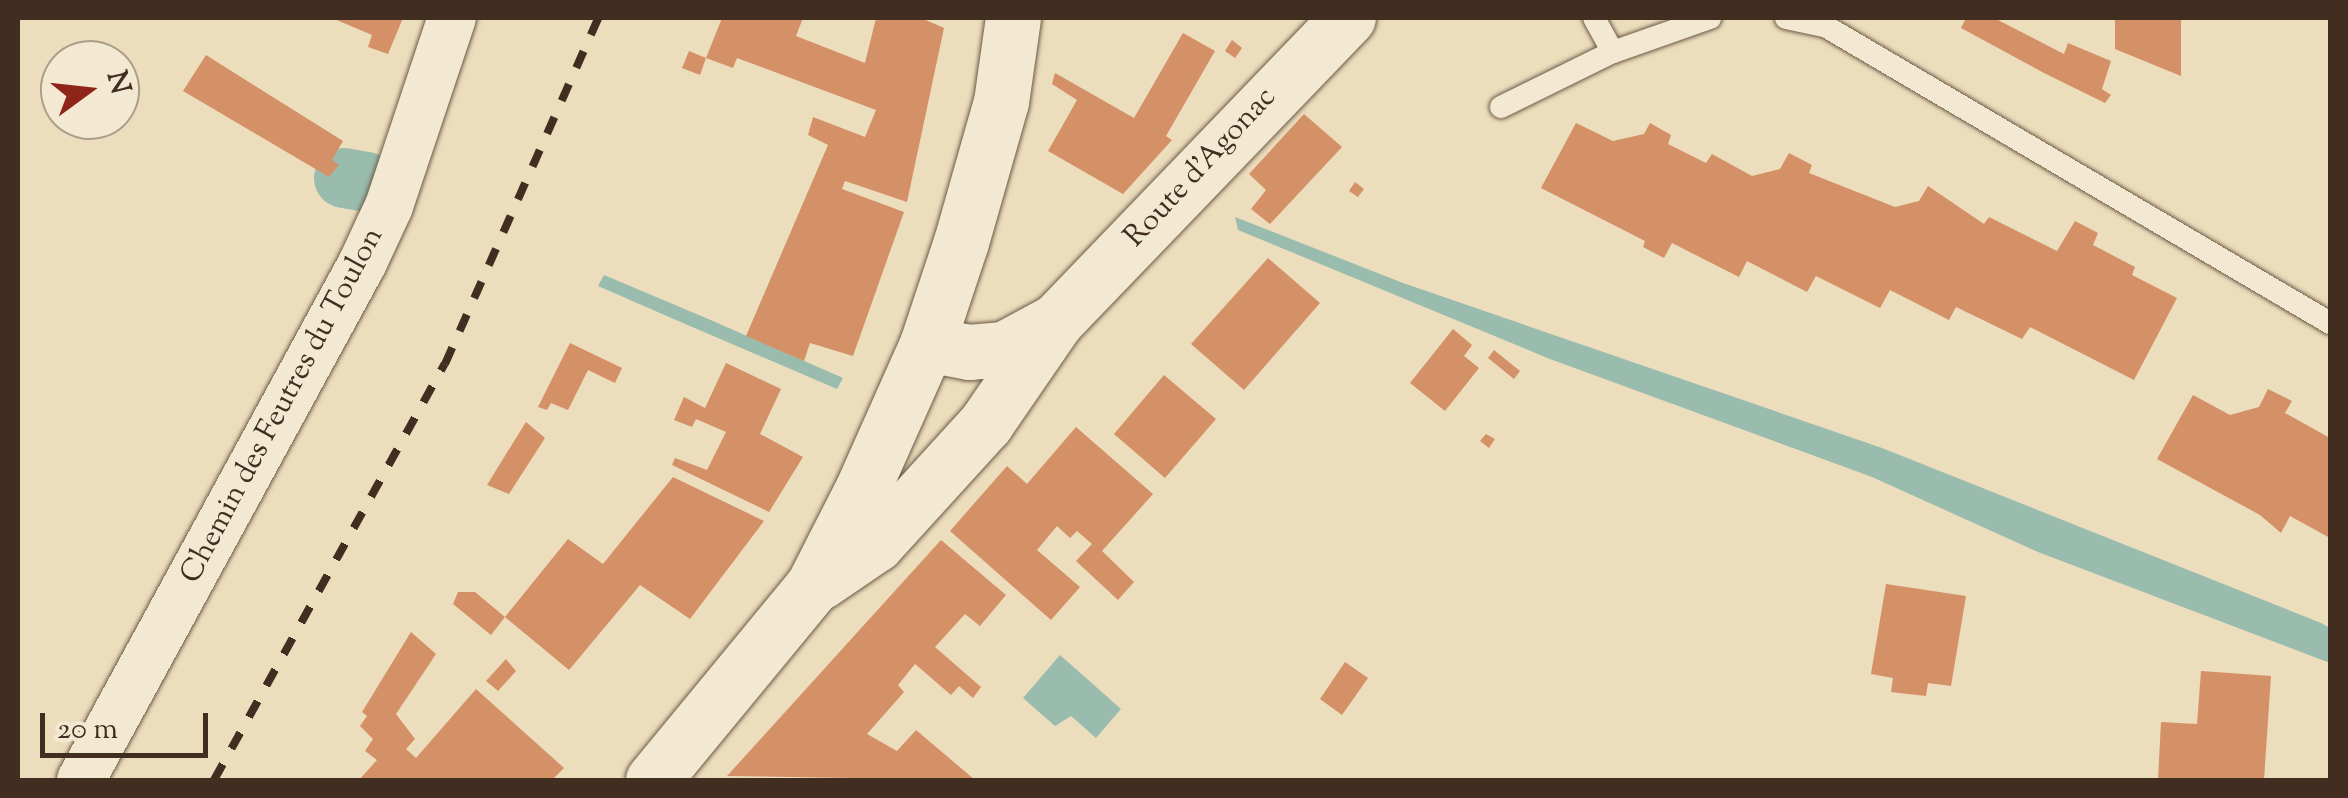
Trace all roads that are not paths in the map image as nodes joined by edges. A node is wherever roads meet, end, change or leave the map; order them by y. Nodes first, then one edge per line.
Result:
1 (452, 18) edge
2 (1013, 18) edge
3 (1348, 18) edge
4 (1594, 18) edge
5 (1710, 18) edge
6 (1786, 18) edge
7 (1613, 52) junction
8 (1501, 107) dead end
9 (1056, 321) junction
10 (2330, 322) edge
11 (926, 344) junction
12 (813, 586) junction
13 (80, 780) edge
14 (653, 780) edge

1 - 13 street, Chemin des Feutres du Toulon
2 - 11 main road
3 - 9 main road, Route d'Agonac
4 - 7 lane
5 - 7 lane
6 - 10 lane
7 - 8 lane
9 - 11 main road, Route d'Agonac
9 - 12 main road, Route d'Agonac
11 - 12 main road
12 - 14 main road

